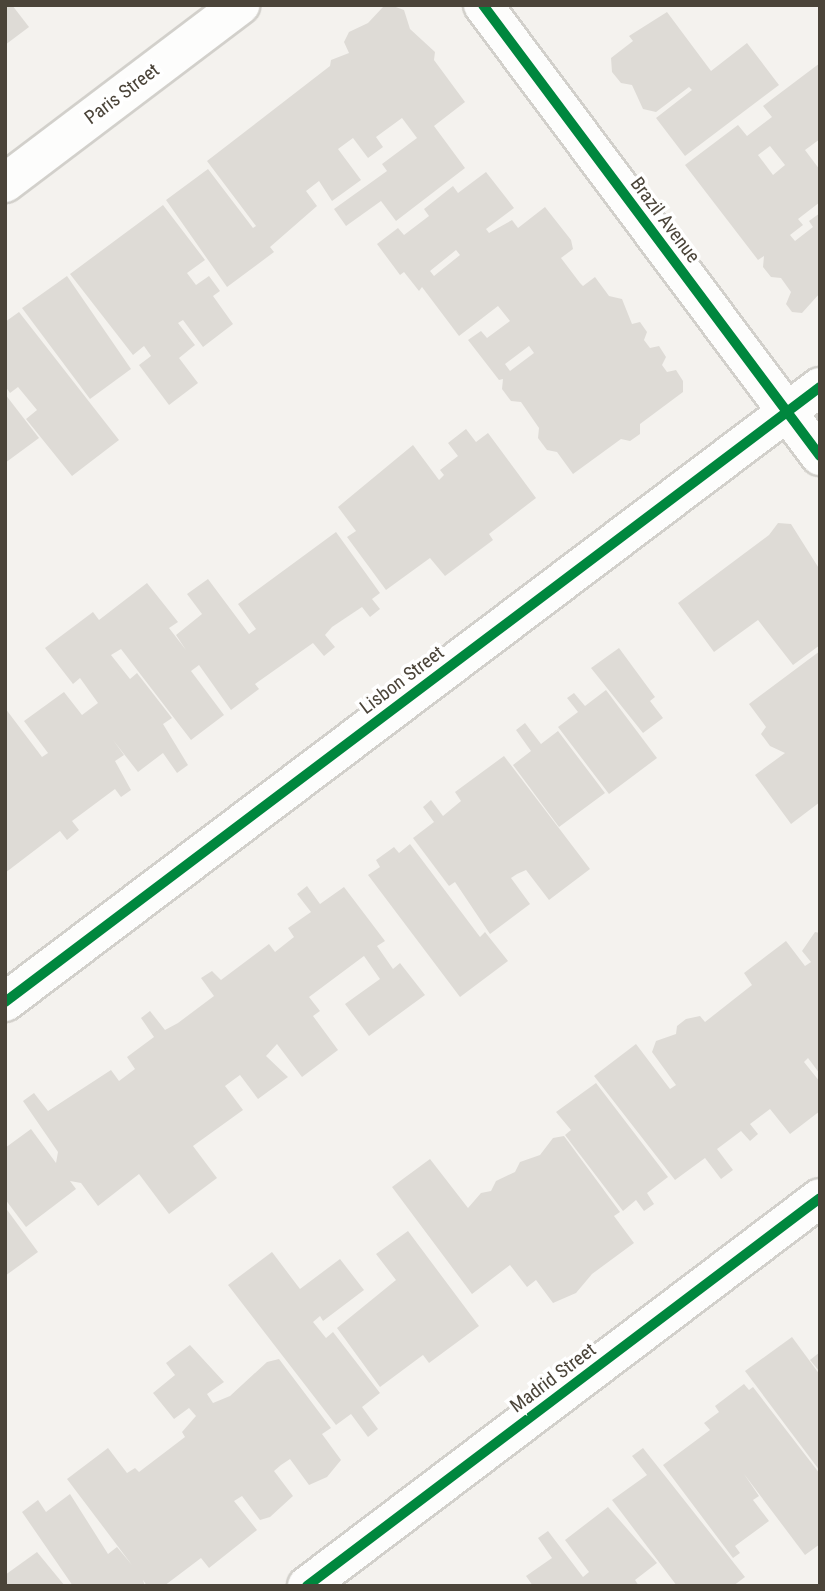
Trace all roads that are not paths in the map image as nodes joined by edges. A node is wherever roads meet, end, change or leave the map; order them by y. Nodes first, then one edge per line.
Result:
1 (240, 5) edge
2 (483, 5) edge
3 (5, 183) edge
4 (820, 387) edge
5 (786, 412) junction
6 (820, 456) edge
7 (5, 1002) edge
8 (820, 1198) edge
9 (307, 1586) edge

1 - 3 street, Paris Street
2 - 5 street, Brazil Avenue
4 - 5 street, Lisbon Street
5 - 6 street, Brazil Avenue
5 - 7 street, Lisbon Street
8 - 9 street, Madrid Street

